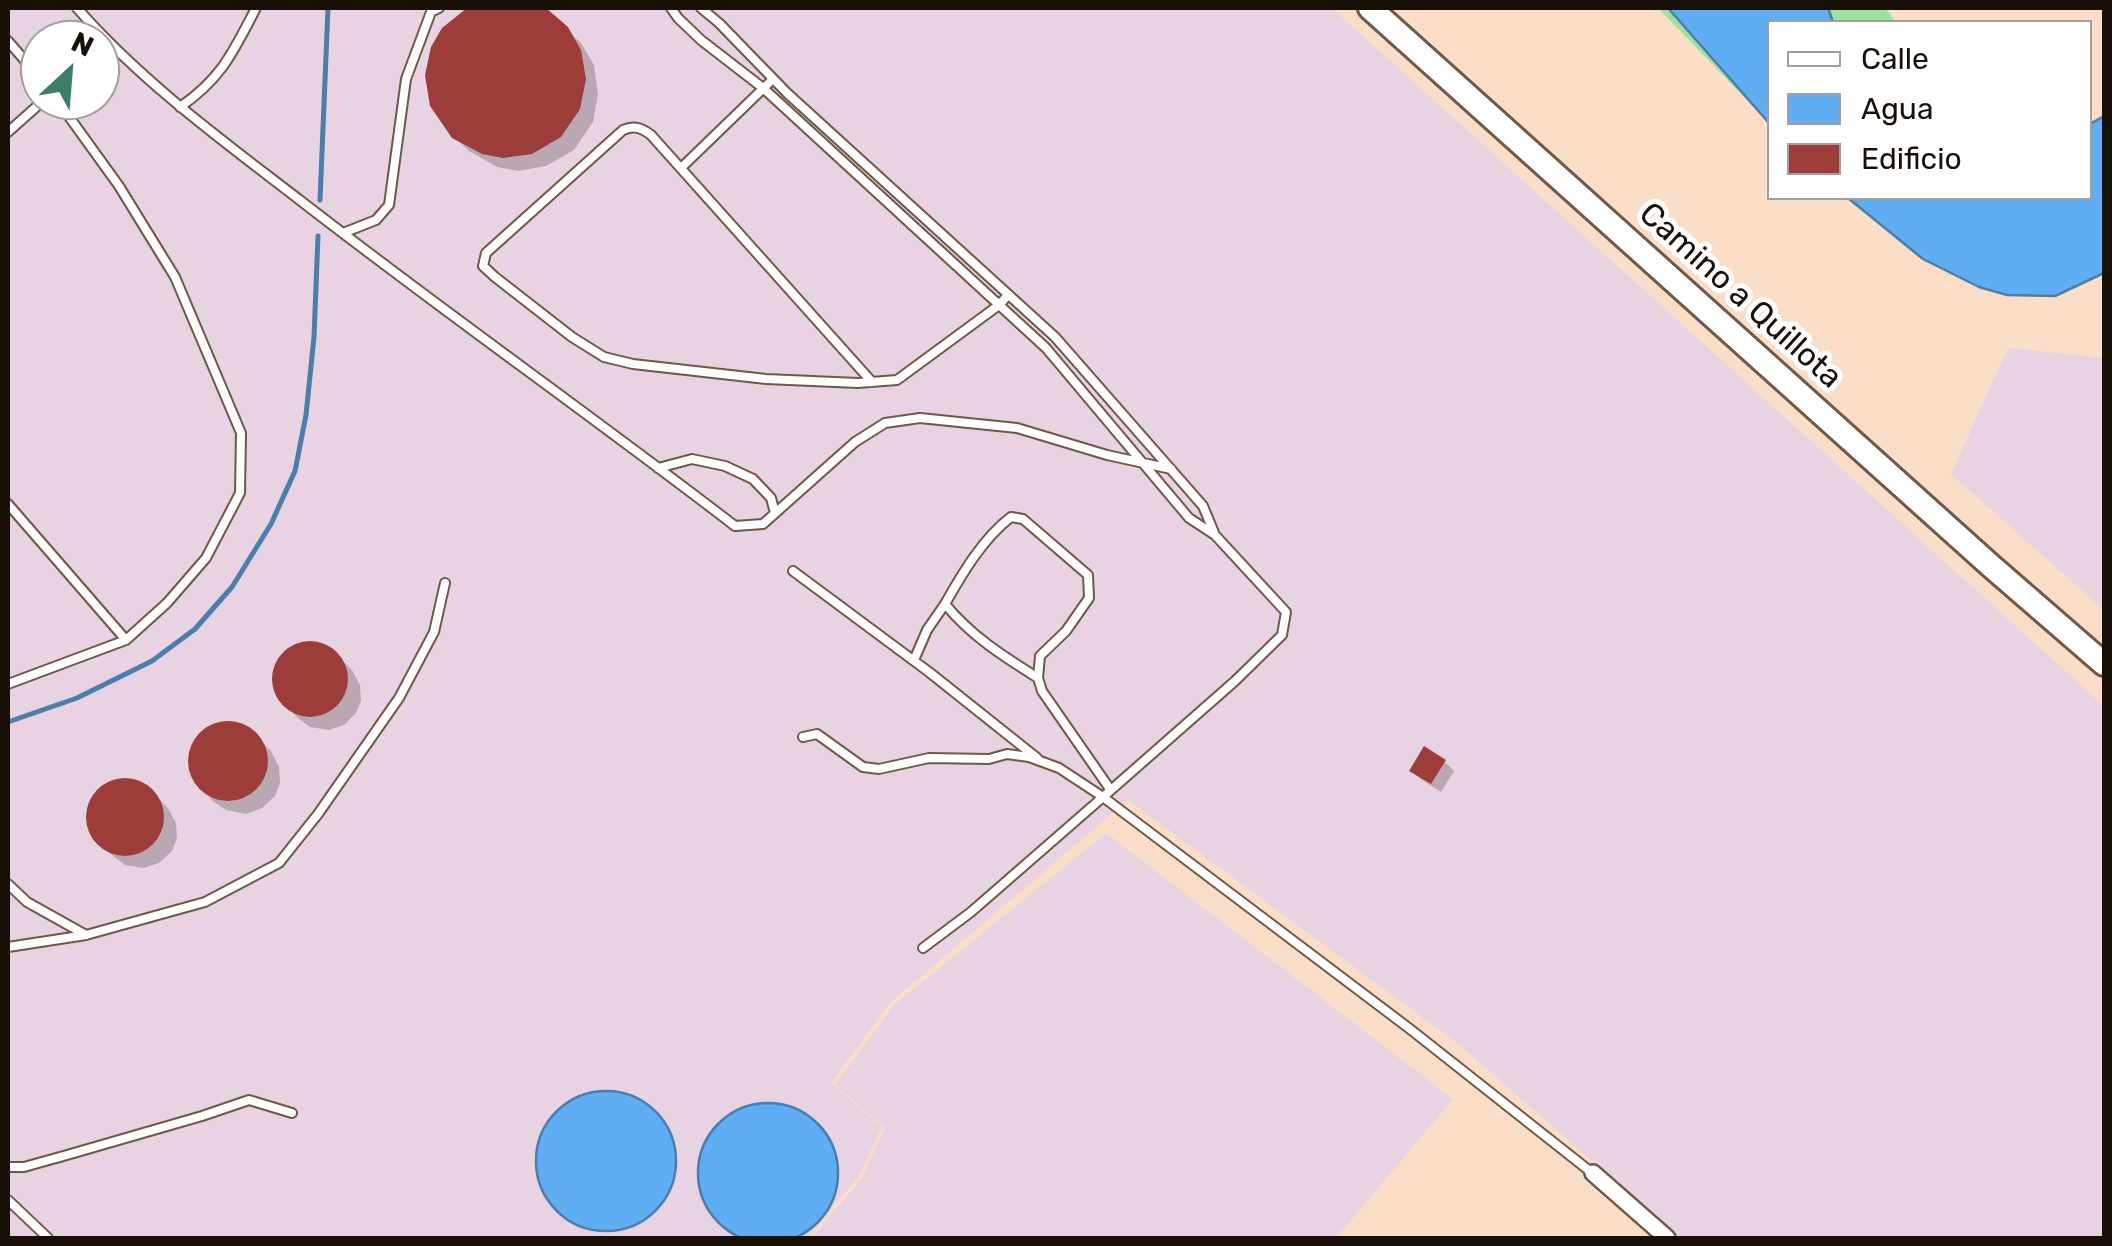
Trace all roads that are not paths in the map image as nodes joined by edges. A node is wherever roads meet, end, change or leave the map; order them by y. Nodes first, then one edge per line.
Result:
1 (76, 8) edge
2 (256, 8) edge
3 (439, 8) edge
4 (670, 8) edge
5 (701, 8) edge
6 (1370, 8) edge
7 (773, 79) junction
8 (763, 88) junction
9 (180, 107) junction
10 (71, 120) edge
11 (681, 168) junction
12 (342, 233) junction
13 (1008, 295) junction
14 (999, 305) junction
15 (872, 382) junction
16 (1144, 464) junction
17 (658, 468) junction
18 (1171, 469) junction
19 (8, 504) edge
20 (775, 514) junction
21 (1215, 536) junction
22 (793, 571) dead end
23 (445, 583) dead end
24 (945, 604) junction
25 (126, 640) junction
26 (914, 660) junction
27 (2104, 666) edge
28 (1038, 678) junction
29 (8, 684) edge
30 (803, 736) dead end
31 (1040, 761) junction
32 (1107, 793) junction
33 (8, 884) edge
34 (86, 935) junction
35 (8, 947) edge
36 (923, 948) dead end
37 (292, 1113) dead end
38 (8, 1167) edge
39 (1592, 1173) joint
40 (8, 1200) edge
41 (48, 1238) edge
42 (1666, 1238) edge

1 - 9 lane
2 - 9 lane
3 - 12 lane
4 - 8 lane
5 - 7 lane
6 - 27 main road, Camino a Quillota
7 - 8 lane
7 - 13 lane
8 - 11 lane
8 - 14 lane
9 - 12 lane
10 - 25 lane
11 - 15 lane
11 - 15 lane
12 - 17 lane
13 - 14 lane
13 - 18 lane
14 - 15 lane
14 - 16 lane
16 - 18 lane
16 - 20 lane
16 - 21 lane
17 - 20 lane
17 - 20 lane
18 - 21 lane
19 - 25 lane
21 - 32 lane
22 - 26 lane
23 - 34 lane
24 - 26 lane
24 - 28 lane
24 - 28 lane
25 - 29 lane
26 - 31 lane
28 - 32 lane
30 - 31 lane
31 - 32 lane
32 - 36 lane
32 - 39 lane
33 - 34 lane
34 - 35 lane
37 - 38 lane
39 - 42 street
40 - 41 lane

